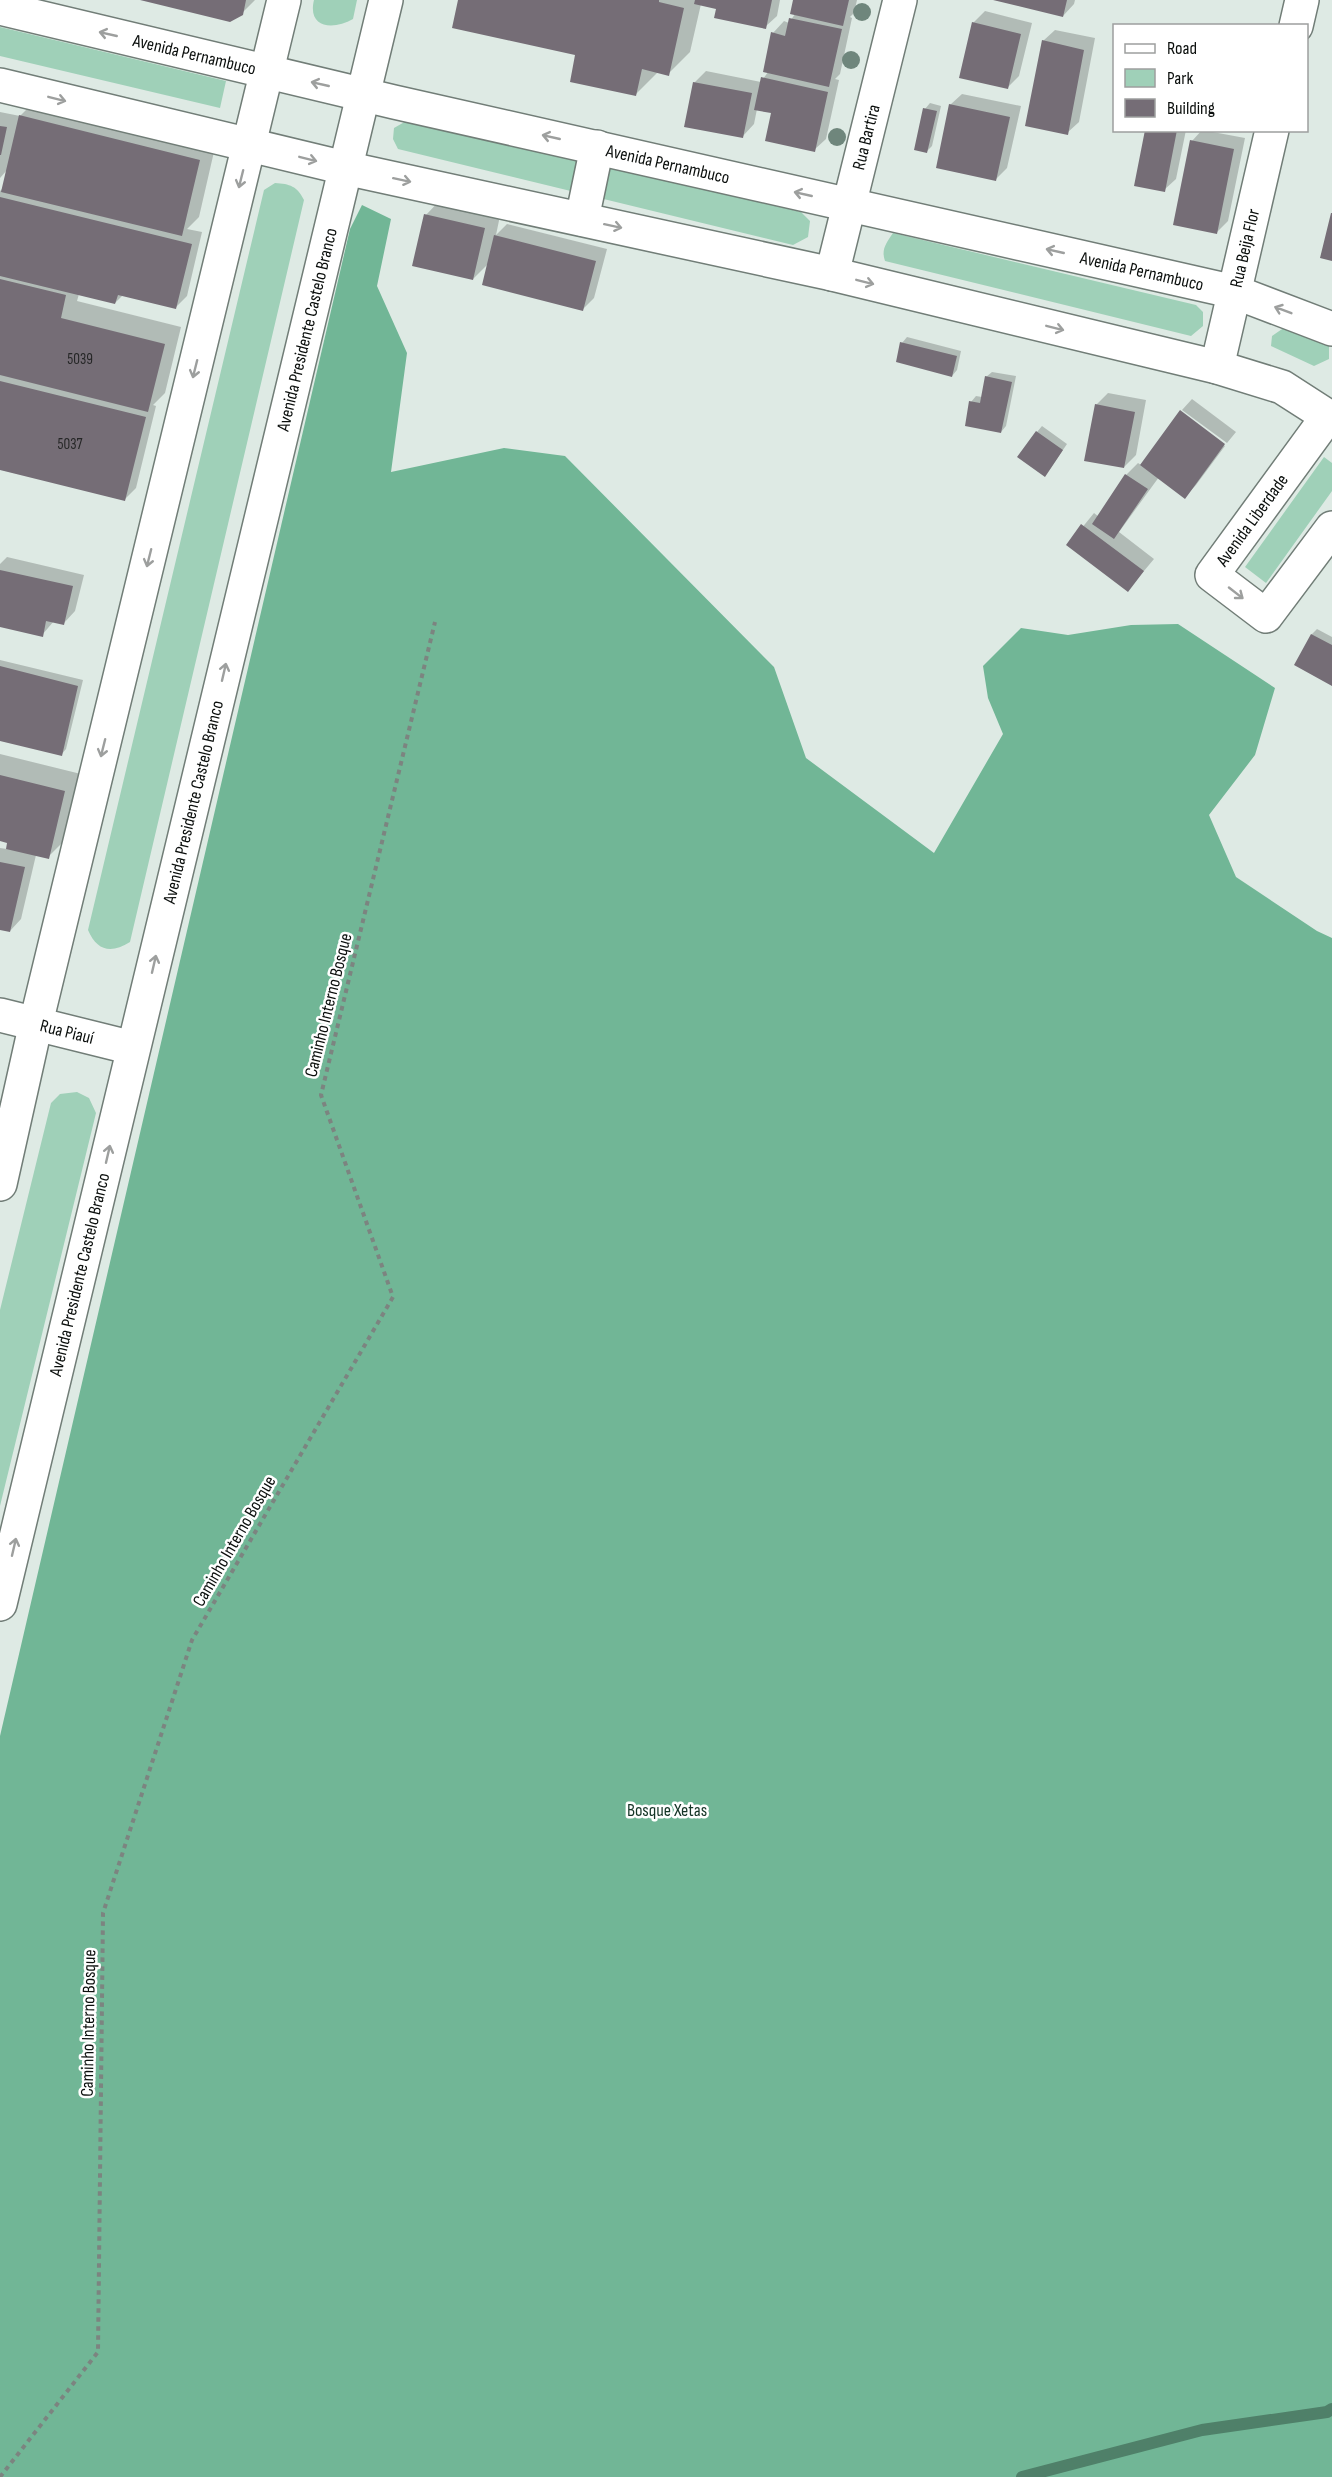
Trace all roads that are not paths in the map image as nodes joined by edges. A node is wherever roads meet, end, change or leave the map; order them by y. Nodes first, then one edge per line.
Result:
1 (284, 0) edge
2 (387, 0) edge
3 (900, 0) edge
4 (1302, 0) edge
5 (0, 8) edge
6 (1296, 24) edge
7 (267, 72) junction
8 (0, 85) edge
9 (364, 94) junction
10 (1272, 132) edge
11 (249, 145) junction
12 (597, 147) junction
13 (345, 168) junction
14 (850, 204) junction
15 (582, 219) junction
16 (832, 274) junction
17 (1234, 292) junction
18 (1332, 329) edge
19 (1217, 367) junction
20 (1330, 415) edge
21 (1332, 528) edge
22 (0, 1015) edge
23 (36, 1023) junction
24 (133, 1048) junction
25 (0, 1184) edge
26 (0, 1604) edge

1 - 7 street
2 - 9 street, Avenida Presidente Castelo Branco
3 - 14 street, Rua Bartira
4 - 6 street
7 -> 5 street, Avenida Pernambuco
9 -> 7 street, Avenida Pernambuco
7 - 11 street
8 -> 11 street
12 -> 9 street, Avenida Pernambuco
9 - 13 street, Avenida Presidente Castelo Branco
10 - 17 street, Rua Beija Flor
11 -> 13 street
11 -> 23 street
14 -> 12 street, Avenida Pernambuco
12 - 15 street
13 -> 15 street
24 -> 13 street, Avenida Presidente Castelo Branco
14 - 16 street, Rua Bartira
17 -> 14 street, Avenida Pernambuco
15 -> 16 street
16 -> 19 street
18 -> 17 street, Avenida Pernambuco
17 - 19 street, Rua Beija Flor
19 - 20 street
20 -> 21 street, Avenida Liberdade
22 - 23 street, Rua Piauí
23 - 24 street, Rua Piauí
23 - 25 street
26 -> 24 street, Avenida Presidente Castelo Branco

